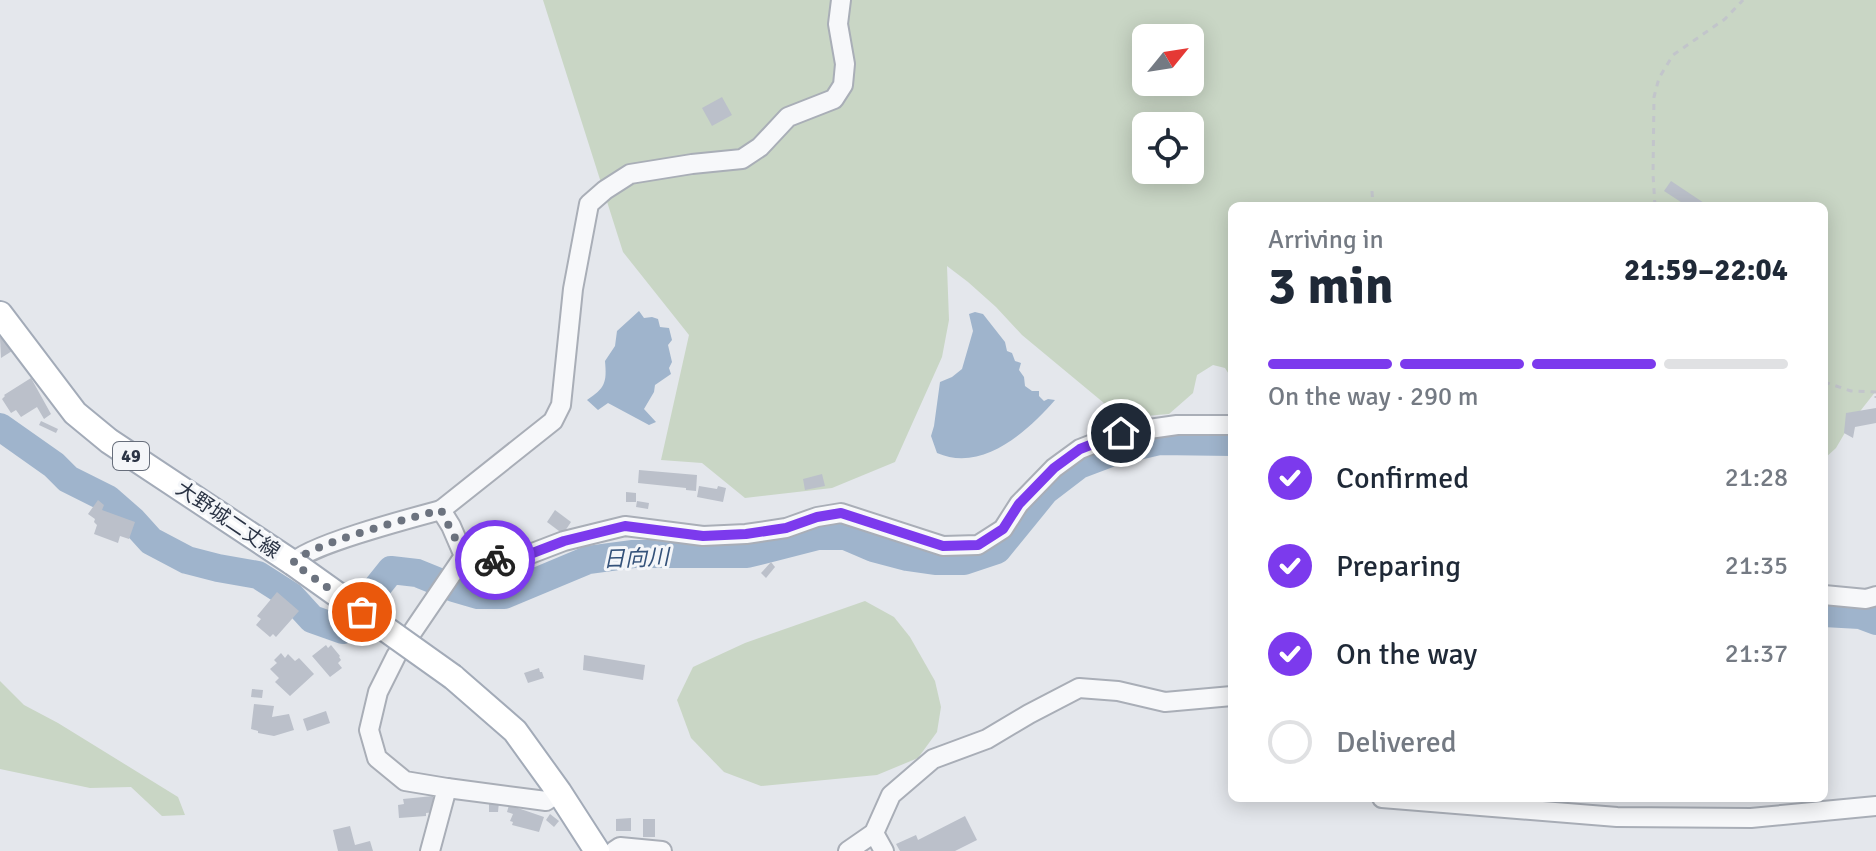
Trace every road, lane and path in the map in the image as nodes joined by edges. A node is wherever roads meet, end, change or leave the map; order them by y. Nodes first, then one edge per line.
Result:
1 (841, 0) edge
2 (1743, 0) edge
3 (1372, 191) dead end
4 (1373, 202) edge
5 (1655, 202) edge
6 (0, 314) edge
7 (1828, 383) edge
8 (1876, 395) edge
9 (1228, 425) edge
10 (441, 510) junction
11 (460, 562) junction
12 (293, 563) junction
13 (1828, 595) edge
14 (1876, 596) edge
15 (1228, 696) edge
16 (447, 788) junction
17 (559, 792) junction
18 (1431, 802) edge
19 (1876, 806) edge
20 (874, 833) junction
21 (430, 851) edge
22 (597, 851) edge
23 (614, 851) edge
24 (662, 851) edge
25 (848, 851) edge
26 (884, 851) edge

1 - 10 street
2 - 5 path
3 - 4 path
6 - 12 main road, 大野城二丈線 / 49
7 - 8 path
9 - 11 street
10 - 11 street
10 - 12 street
11 - 16 street
12 - 17 main road, 大野城二丈線 / 49, bridge
13 - 14 street
15 - 20 street
16 - 17 street
16 - 21 street
17 - 22 main road, 大野城二丈線 / 49
18 - 19 street
20 - 25 street
20 - 26 street
23 - 24 street

